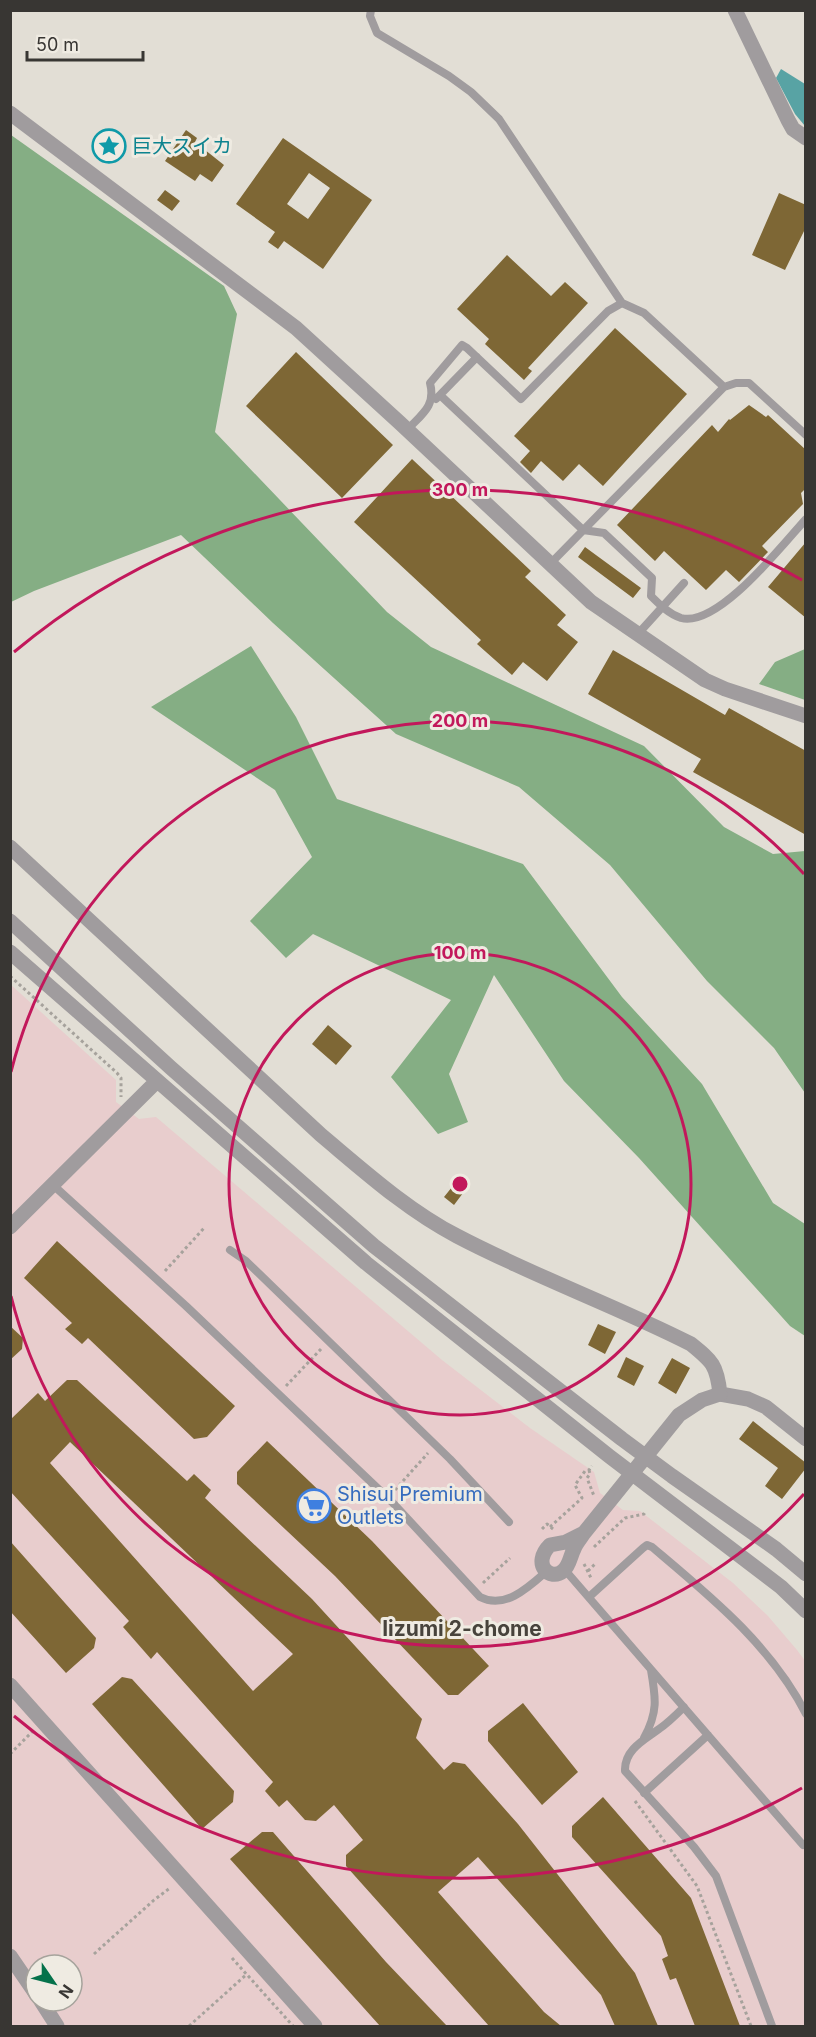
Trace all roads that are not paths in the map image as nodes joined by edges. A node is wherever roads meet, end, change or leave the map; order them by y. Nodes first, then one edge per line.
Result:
1 (371, 10) edge
2 (735, 10) edge
3 (10, 113) edge
4 (806, 138) edge
5 (622, 303) junction
6 (477, 357) junction
7 (724, 387) junction
8 (440, 395) junction
9 (430, 405) junction
10 (407, 430) junction
11 (806, 435) edge
12 (806, 519) edge
13 (584, 530) junction
14 (550, 564) junction
15 (684, 584) dead end
16 (662, 608) junction
17 (637, 634) junction
18 (806, 716) edge
19 (10, 847) edge
20 (11, 922) edge
21 (10, 952) edge
22 (157, 1081) junction
23 (52, 1185) junction
24 (10, 1227) edge
25 (230, 1250) dead end
26 (720, 1394) junction
27 (806, 1439) edge
28 (646, 1457) junction
29 (633, 1473) junction
30 (509, 1522) dead end
31 (584, 1533) junction
32 (565, 1570) junction
33 (547, 1571) junction
34 (806, 1574) edge
35 (589, 1597) junction
36 (806, 1611) edge
37 (651, 1670) junction
38 (10, 1685) edge
39 (684, 1707) junction
40 (806, 1714) edge
41 (708, 1735) junction
42 (643, 1740) junction
43 (644, 1793) junction
44 (803, 1845) dead end
45 (10, 1956) edge
46 (24, 1976) edge
47 (49, 2013) edge
48 (57, 2026) edge
49 (315, 2026) edge
50 (772, 2026) edge

1 - 5 lane
2 - 4 street
3 - 10 street
5 - 6 lane
5 - 7 lane
6 - 8 lane
6 - 9 lane
7 - 11 lane
7 - 13 lane
8 - 9 lane
8 - 13 lane
9 - 10 lane
10 - 14 street
12 - 16 lane
13 - 14 lane
13 - 16 lane
14 - 17 street
15 - 16 lane
16 - 17 lane
17 - 18 street
19 - 26 street
20 - 28 street
21 - 22 street
22 - 23 street
22 - 29 street
23 - 24 street
23 - 33 lane
25 - 30 lane
26 - 27 street
26 - 28 street
28 - 29 street
28 - 34 street
29 - 31 street
29 - 36 street
31 - 32 street
31 - 33 street
32 - 33 street
32 - 35 lane
35 - 37 lane
35 - 40 lane
37 - 39 lane
37 - 42 lane
38 - 49 street
39 - 41 lane
39 - 42 lane
41 - 43 lane
41 - 44 lane
42 - 43 lane
43 - 50 lane
45 - 46 street
47 - 48 street

